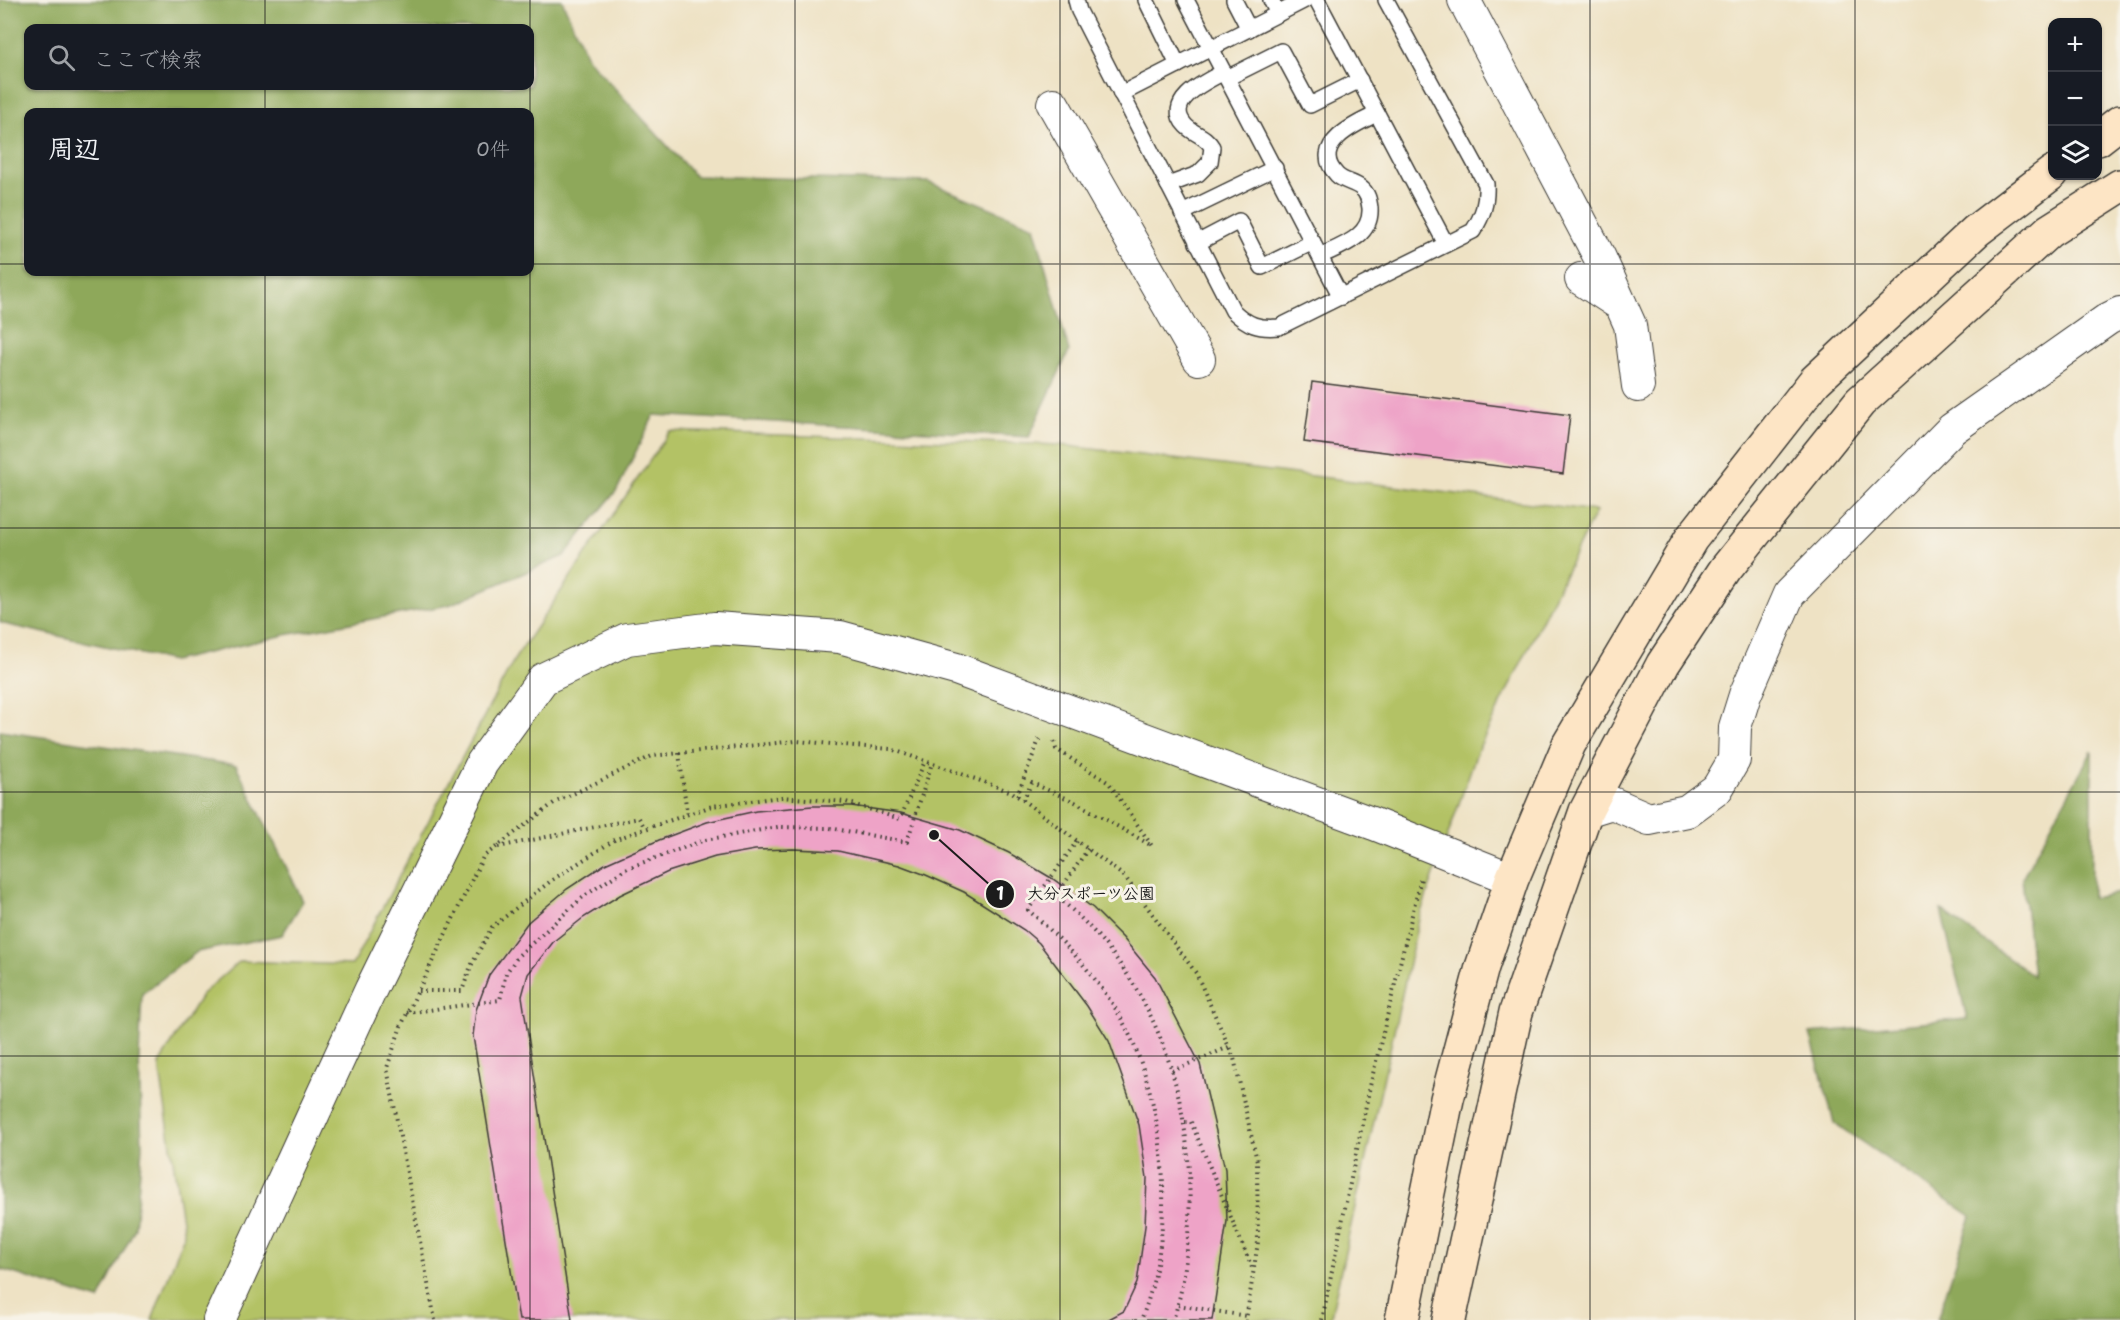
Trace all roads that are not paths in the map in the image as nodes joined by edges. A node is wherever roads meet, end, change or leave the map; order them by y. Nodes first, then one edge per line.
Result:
1 (1076, 0) edge
2 (1146, 0) edge
3 (1186, 0) edge
4 (1234, 0) edge
5 (1305, 0) edge
6 (1317, 0) edge
7 (1386, 0) edge
8 (1464, 0) edge
9 (1274, 7) edge
10 (1249, 28) junction
11 (1211, 47) junction
12 (1178, 64) junction
13 (1225, 75) junction
14 (1360, 80) junction
15 (1121, 94) junction
16 (1053, 104) dead end
17 (1377, 114) junction
18 (2120, 122) edge
19 (2102, 135) edge
20 (1275, 168) junction
21 (2048, 176) edge
22 (1168, 185) junction
23 (2120, 186) edge
24 (1182, 213) junction
25 (1312, 242) junction
26 (1197, 243) junction
27 (1446, 244) junction
28 (1320, 256) junction
29 (1581, 279) dead end
30 (1341, 297) junction
31 (1621, 304) junction
32 (2120, 314) edge
33 (1199, 359) dead end
34 (1638, 386) dead end
35 (1586, 811) junction
36 (1512, 879) junction
37 (219, 1320) edge
38 (1402, 1320) edge
39 (1449, 1320) edge

1 - 15 lane
2 - 12 lane
3 - 11 lane
4 - 10 lane
5 - 9 lane
6 - 14 lane
7 - 27 lane
8 - 31 street
9 - 10 lane
10 - 11 lane
11 - 12 lane
11 - 13 lane
12 - 15 lane
13 - 14 lane
13 - 20 lane
13 - 22 lane
14 - 17 lane
15 - 22 lane
16 - 33 street
17 - 27 lane
17 - 28 lane
18 - 19 street
20 - 24 lane
20 - 25 lane
21 - 36 street
22 - 24 lane
23 - 35 street
24 - 26 lane
25 - 26 lane
25 - 28 lane
26 - 30 lane
27 - 30 lane
28 - 30 lane
29 - 31 street
31 - 34 street
32 - 35 street
35 - 39 street
36 - 37 street
36 - 38 street

